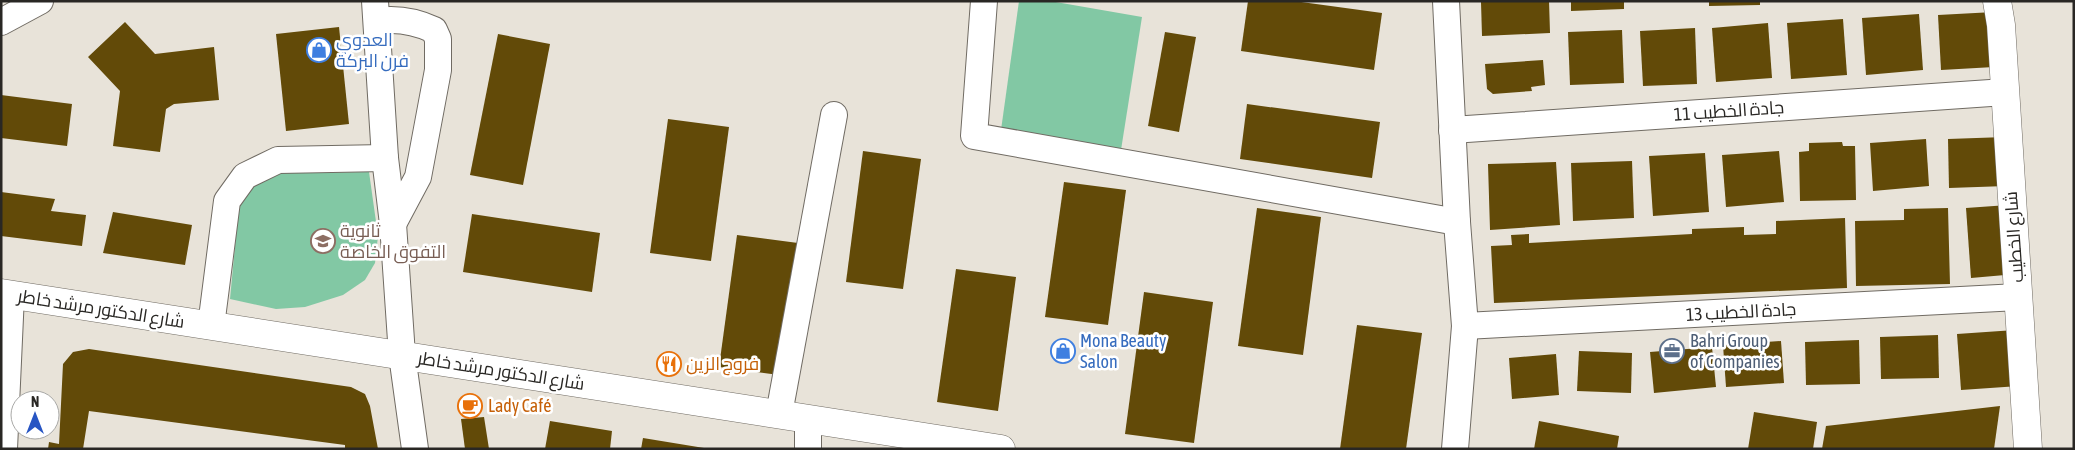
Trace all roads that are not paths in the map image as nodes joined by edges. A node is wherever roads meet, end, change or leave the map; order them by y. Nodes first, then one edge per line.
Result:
1 (40, 1) edge
2 (984, 1) edge
3 (1446, 1) edge
4 (2003, 9) edge
5 (376, 11) edge
6 (1, 22) edge
7 (2005, 92) junction
8 (834, 115) dead end
9 (1452, 130) junction
10 (385, 158) junction
11 (1457, 222) junction
12 (393, 224) junction
13 (6, 294) edge
14 (2018, 297) junction
15 (211, 326) junction
16 (1465, 326) junction
17 (402, 355) junction
18 (779, 414) junction
19 (808, 419) junction
20 (4, 449) edge
21 (415, 449) edge
22 (808, 449) edge
23 (1001, 449) edge
24 (1455, 449) edge
25 (2028, 449) edge

1 - 6 street
2 - 11 street
3 - 9 street
4 - 7 main road, شارع الخطيب
5 - 10 street
5 - 12 street
7 - 9 street, جادة الخطيب 11
7 - 14 main road, شارع الخطيب
8 - 18 street
9 - 11 street
10 - 12 street
10 - 15 street
11 - 16 street
12 - 17 street
13 - 15 main road, شارع الدكتور مرشد خاطر
13 - 20 street
14 - 16 street, جادة الخطيب 13
14 - 25 main road, شارع الخطيب
15 - 17 main road, شارع الدكتور مرشد خاطر
16 - 24 street
17 - 18 main road, شارع الدكتور مرشد خاطر
17 - 21 street
18 - 19 main road, شارع الدكتور مرشد خاطر
19 - 22 street
19 - 23 main road, شارع الدكتور مرشد خاطر

